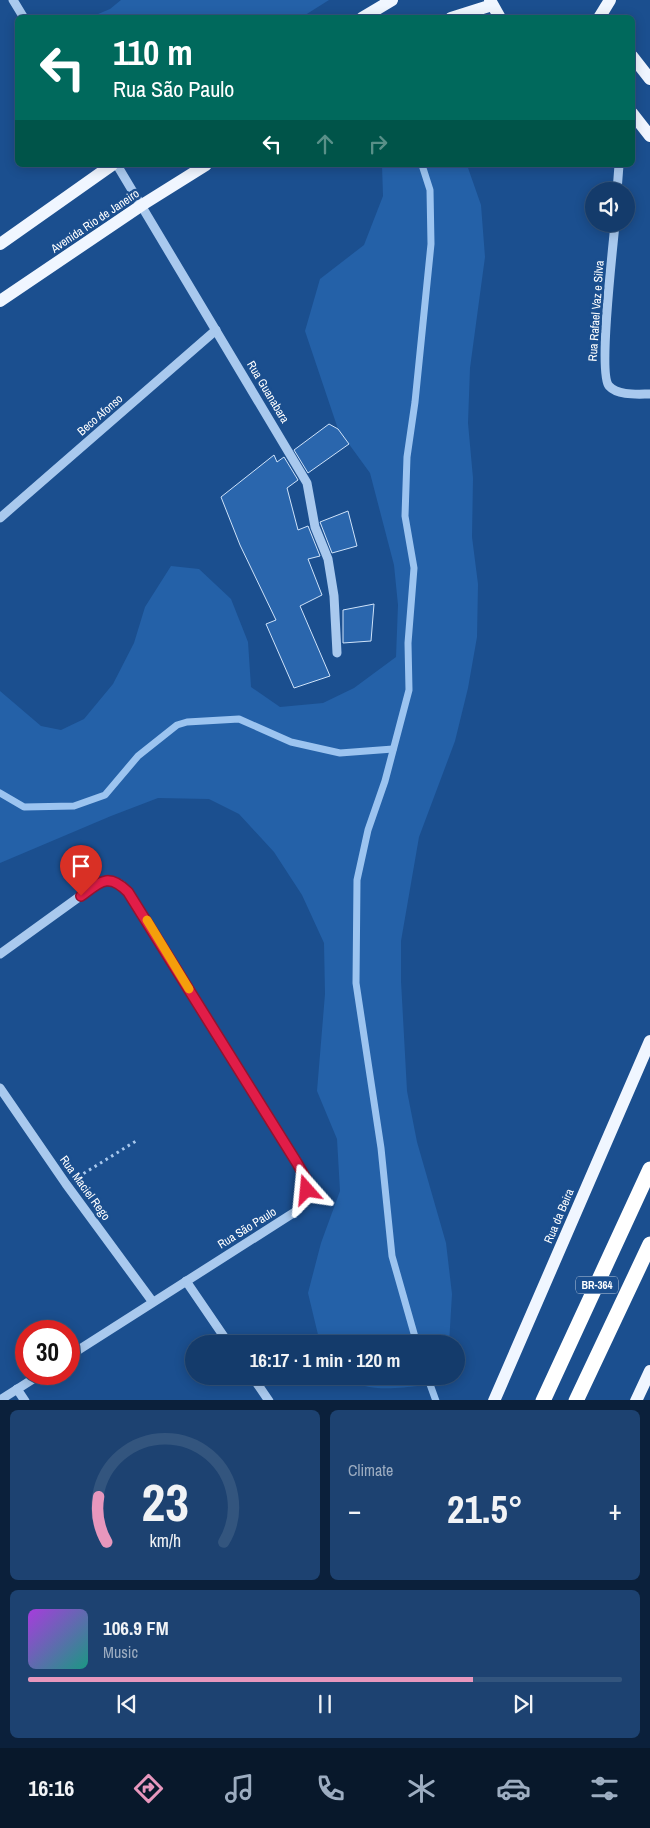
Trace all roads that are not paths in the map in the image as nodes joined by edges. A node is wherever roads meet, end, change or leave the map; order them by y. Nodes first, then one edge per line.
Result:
1 (12, 0) edge
2 (392, 0) edge
3 (610, 0) edge
4 (491, 3) edge
5 (22, 15) edge
6 (367, 15) edge
7 (459, 15) edge
8 (498, 15) edge
9 (602, 15) edge
10 (635, 60) edge
11 (650, 79) edge
12 (635, 117) edge
13 (650, 136) edge
14 (109, 167) edge
15 (118, 167) edge
16 (203, 167) edge
17 (619, 167) edge
18 (618, 182) edge
19 (142, 205) junction
20 (614, 232) edge
21 (0, 244) edge
22 (0, 301) edge
23 (216, 330) junction
24 (650, 394) edge
25 (0, 518) edge
26 (337, 653) dead end
27 (0, 954) edge
28 (650, 1041) edge
29 (0, 1088) edge
30 (650, 1169) edge
31 (650, 1244) edge
32 (186, 1281) junction
33 (152, 1301) junction
34 (223, 1335) edge
35 (80, 1349) edge
36 (650, 1371) edge
37 (24, 1385) edge
38 (258, 1385) edge
39 (18, 1389) junction
40 (0, 1400) edge
41 (24, 1400) edge
42 (269, 1400) edge
43 (494, 1400) edge
44 (543, 1400) edge
45 (576, 1400) edge
46 (636, 1400) edge

1 - 5 street
2 - 6 main road
3 - 9 main road
4 - 7 main road
4 - 8 main road
10 - 11 main road
12 - 13 main road
14 - 21 main road
15 - 19 street, Rua Guanabara
16 - 19 main road, Avenida Rio de Janeiro
17 - 18 street
19 - 22 main road, Avenida Rio de Janeiro
19 - 23 street, Rua Guanabara
20 - 24 street, Rua Rafael Vaz e Silva
23 - 25 street, Beco Afonso
23 - 26 street, Rua Guanabara
27 - 32 street, Rua São Paulo
28 - 43 main road, Rua da Beira
29 - 33 street, Rua Maciel Rego
30 - 44 highway, BR-364
31 - 45 highway, BR-364
32 - 33 street, Rua São Paulo
32 - 34 street
33 - 35 street, Rua São Paulo
36 - 46 main road
37 - 39 street
38 - 42 street
39 - 40 street
39 - 41 street

